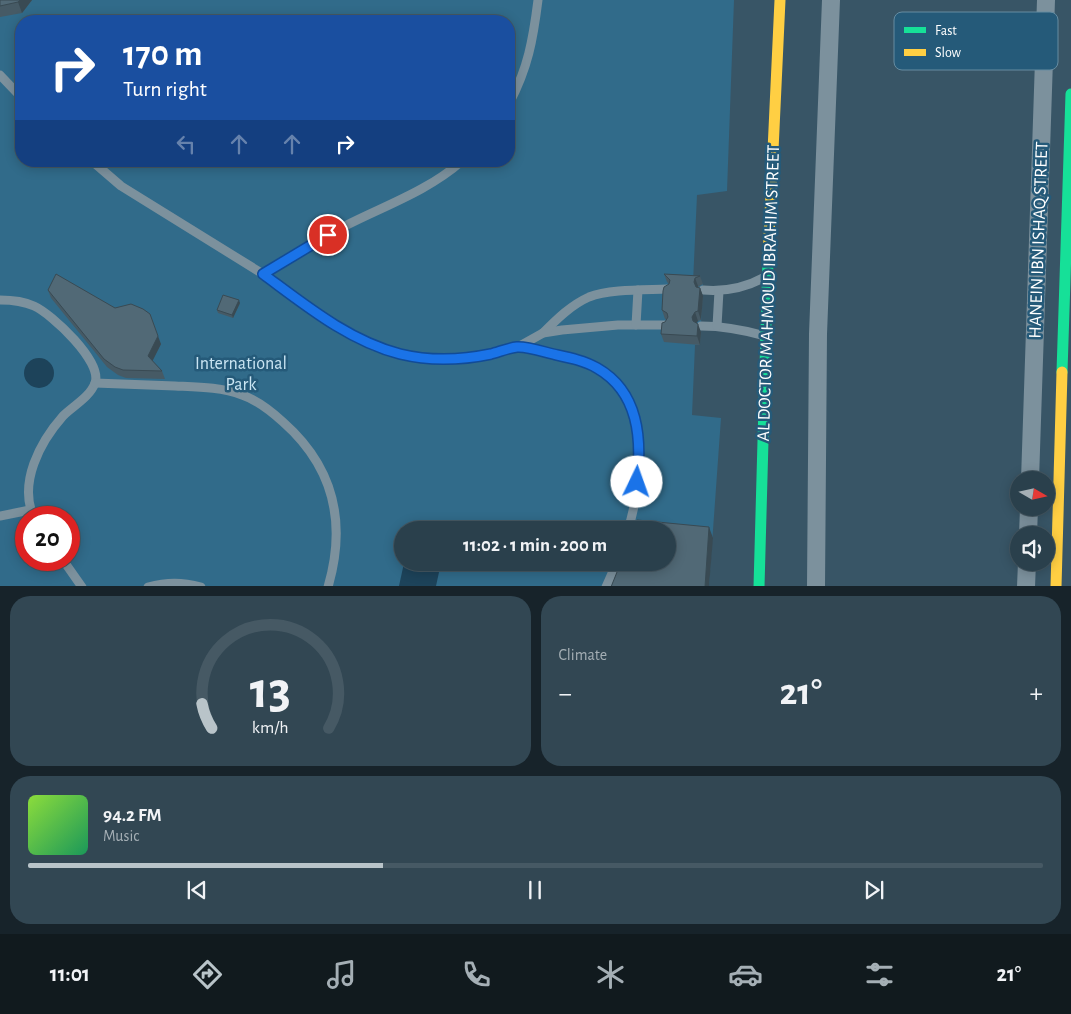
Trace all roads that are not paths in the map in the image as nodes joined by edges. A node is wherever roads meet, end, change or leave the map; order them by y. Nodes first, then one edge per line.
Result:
1 (538, 0) edge
2 (780, 0) edge
3 (831, 0) edge
4 (1044, 70) edge
5 (0, 75) edge
6 (15, 91) edge
7 (515, 93) edge
8 (1071, 94) edge
9 (99, 167) edge
10 (454, 167) edge
11 (263, 274) junction
12 (767, 275) junction
13 (638, 290) junction
14 (667, 290) edge
15 (703, 290) dead end
16 (719, 291) junction
17 (0, 300) edge
18 (636, 324) junction
19 (665, 325) edge
20 (701, 326) dead end
21 (717, 326) junction
22 (543, 333) junction
23 (766, 337) junction
24 (518, 347) junction
25 (95, 383) junction
26 (1030, 471) edge
27 (31, 506) edge
28 (15, 515) edge
29 (0, 516) edge
30 (630, 521) edge
31 (71, 571) edge
32 (613, 571) edge
33 (1027, 571) edge
34 (82, 586) edge
35 (148, 586) edge
36 (201, 586) edge
37 (328, 586) edge
38 (606, 586) edge
39 (759, 586) edge
40 (816, 586) edge
41 (1026, 586) edge
42 (1056, 586) edge

1 - 7 lane
2 - 12 street, AL DOCTOR MAHMOUD IBRAHIM STREET
3 - 40 street
4 - 26 street, HANEIN IBN ISHAQ STREET
5 - 6 lane
8 - 42 street, HANEIN IBN ISHAQ STREET
9 - 11 lane
10 - 11 lane
11 - 24 lane
12 - 16 lane
12 - 23 street, AL DOCTOR MAHMOUD IBRAHIM STREET
13 - 14 lane
13 - 18 lane
13 - 22 lane
15 - 16 lane
16 - 21 lane
17 - 25 lane
18 - 19 lane
18 - 22 lane
20 - 21 lane
21 - 23 lane
22 - 24 lane
23 - 39 street, AL DOCTOR MAHMOUD IBRAHIM STREET
24 - 30 lane
25 - 27 lane
25 - 37 lane
28 - 29 lane
31 - 34 lane
32 - 38 lane
33 - 41 street
35 - 36 lane

